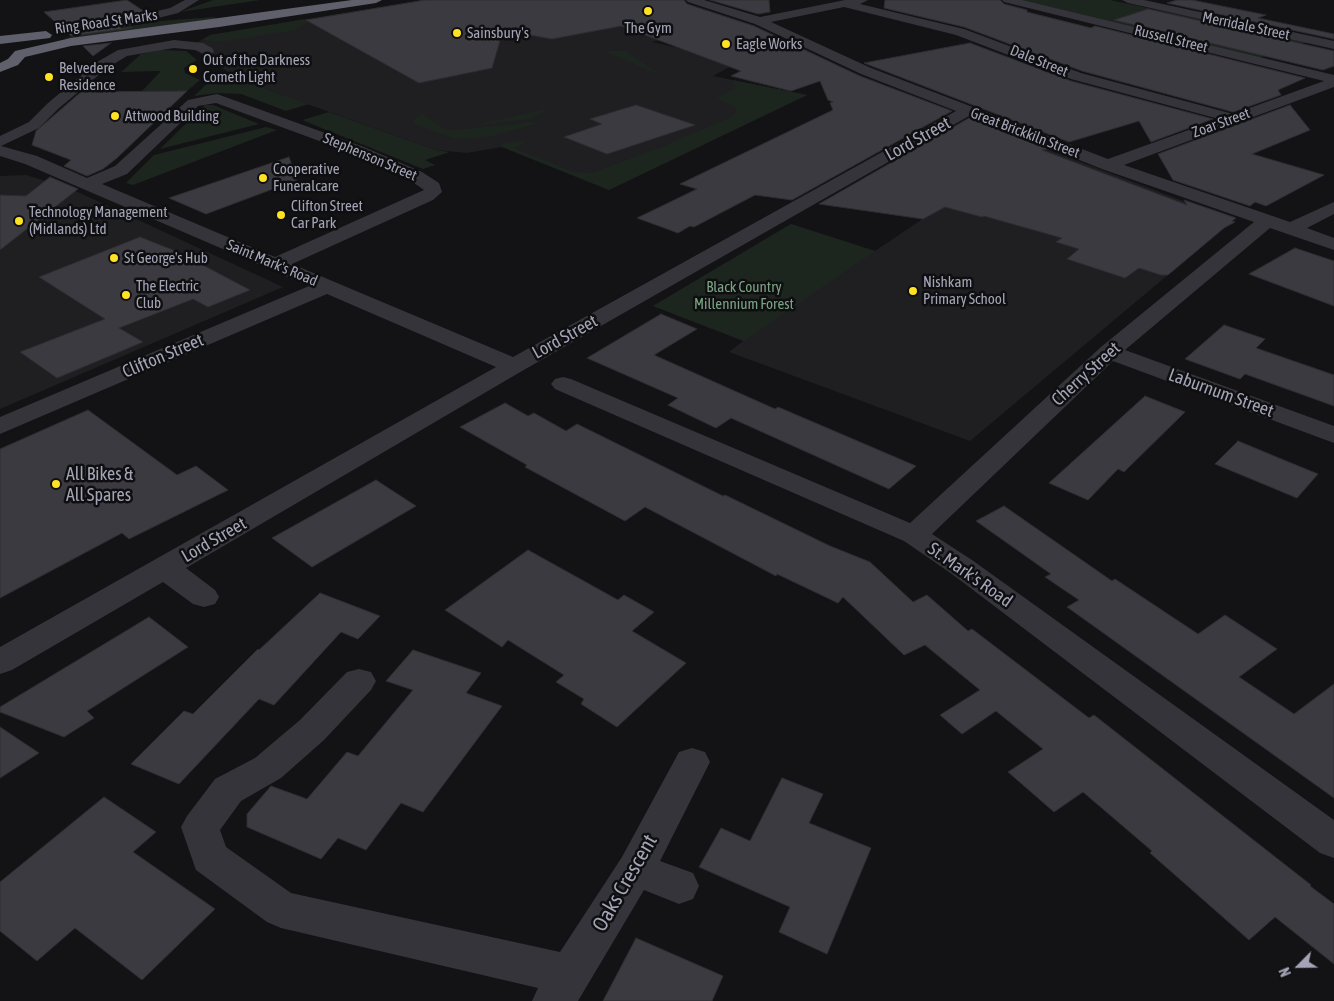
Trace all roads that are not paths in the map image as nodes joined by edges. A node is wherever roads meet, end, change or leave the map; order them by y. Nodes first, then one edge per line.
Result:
1 (376, 0) edge
2 (692, 0) edge
3 (862, 0) edge
4 (1008, 0) edge
5 (1128, 0) edge
6 (846, 4) junction
7 (195, 5) edge
8 (759, 21) junction
9 (123, 23) junction
10 (0, 42) edge
11 (1334, 45) edge
12 (207, 51) dead end
13 (17, 58) junction
14 (0, 68) edge
15 (1334, 80) edge
16 (968, 111) junction
17 (1232, 118) junction
18 (39, 120) junction
19 (0, 131) edge
20 (0, 142) edge
21 (0, 151) edge
22 (31, 160) junction
23 (0, 162) edge
24 (1108, 165) junction
25 (86, 184) junction
26 (1334, 207) edge
27 (1267, 221) junction
28 (1292, 229) junction
29 (1334, 244) edge
30 (276, 264) junction
31 (327, 286) junction
32 (1109, 352) junction
33 (514, 366) junction
34 (564, 384) dead end
35 (0, 426) edge
36 (1334, 435) edge
37 (914, 535) junction
38 (165, 568) junction
39 (204, 597) dead end
40 (0, 662) edge
41 (359, 681) dead end
42 (692, 762) dead end
43 (1334, 841) edge
44 (636, 869) junction
45 (679, 886) dead end
46 (562, 988) edge

1 - 13 highway
2 - 8 street, Great Brickkiln Street
3 - 6 street
4 - 15 street, Russell Street
5 - 11 street, Merridale Street
6 - 8 street
6 - 17 street, Dale Street
7 - 9 highway, Ring Road St Marks
7 - 9 street
8 - 16 street, Great Brickkiln Street
9 - 10 highway, Ring Road St Marks
10 - 13 highway
12 - 18 street
13 - 14 highway
15 - 17 street, Zoar Street
16 - 24 street, Great Brickkiln Street
16 - 33 street, Lord Street
17 - 24 street, Zoar Street
18 - 19 street
18 - 20 street
21 - 22 street, Saint Mark's Road
22 - 23 street, Saint Mark's Road
22 - 25 street, Saint Mark's Road
24 - 27 street, Great Brickkiln Street
25 - 30 street, Saint Mark's Road
25 - 30 street, Stephenson Street
26 - 28 street
27 - 28 street, Great Brickkiln Street
27 - 32 street, Cherry Street
28 - 29 street, Great Brickkiln Street
30 - 31 street, Saint Mark's Road
31 - 33 street, Saint Mark's Road
31 - 35 street, Clifton Street
32 - 36 street, Laburnum Street
32 - 37 street, Cherry Street
33 - 38 street, Lord Street
34 - 37 street, St. Mark's Road
37 - 43 street, St. Mark's Road
38 - 39 street, Lord Street
38 - 40 street, Lord Street
41 - 46 street
42 - 44 street, Oaks Crescent
44 - 45 street
44 - 46 street, Oaks Crescent

